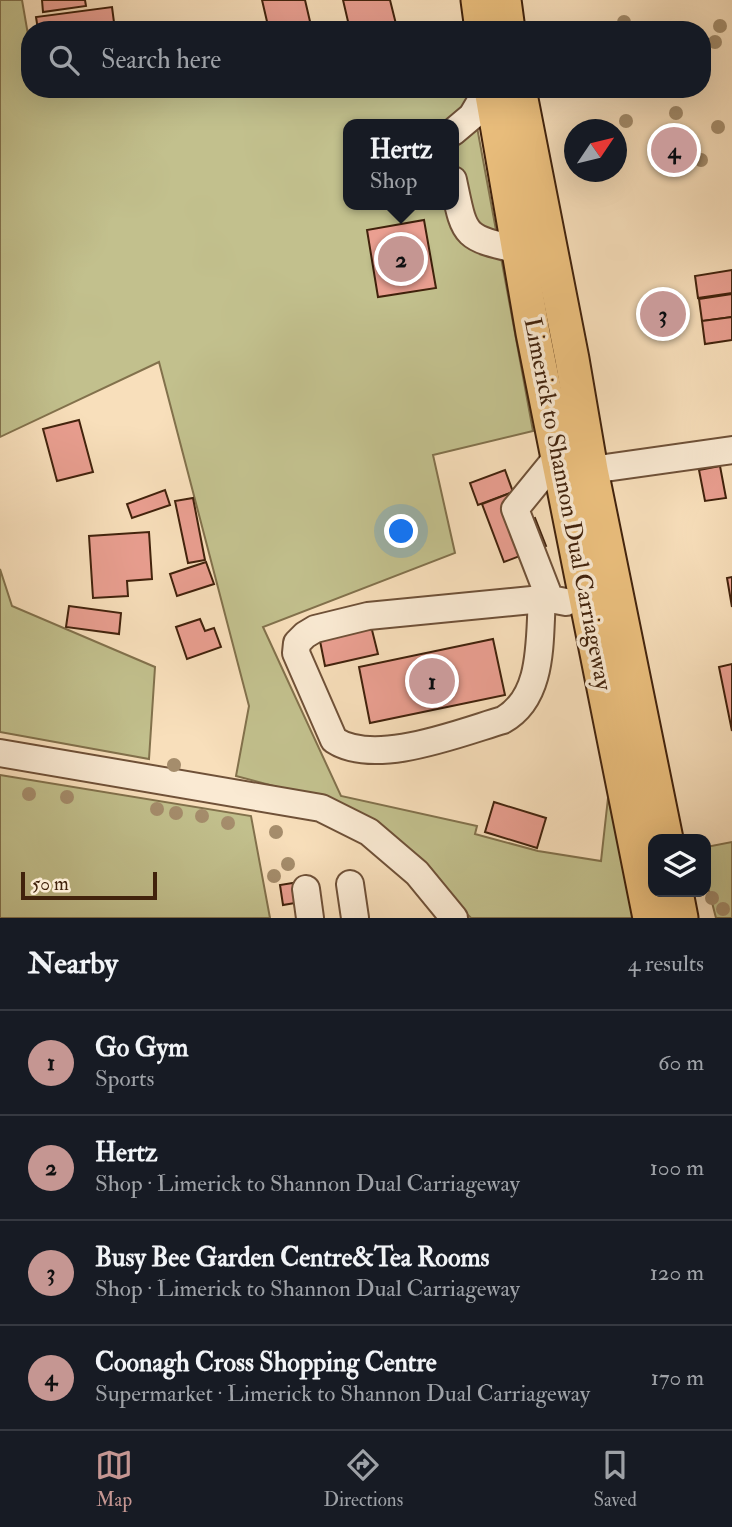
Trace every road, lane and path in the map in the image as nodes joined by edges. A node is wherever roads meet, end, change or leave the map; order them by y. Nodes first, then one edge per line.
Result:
1 (478, 0) edge
2 (504, 0) edge
3 (481, 21) edge
4 (507, 21) edge
5 (483, 98) edge
6 (491, 98) edge
7 (521, 98) edge
8 (459, 127) edge
9 (459, 208) edge
10 (519, 250) junction
11 (732, 450) edge
12 (559, 454) junction
13 (591, 470) junction
14 (546, 599) junction
15 (589, 606) junction
16 (0, 753) edge
17 (665, 834) edge
18 (349, 884) dead end
19 (306, 888) dead end
20 (677, 897) edge
21 (310, 918) edge
22 (355, 918) edge
23 (454, 918) edge
24 (650, 918) edge
25 (681, 918) edge

1 - 3 main road
2 - 4 main road
5 - 8 street
6 - 10 main road, Limerick to Shannon Dual Carriageway
7 - 13 main road, Limerick to Shannon Dual Carriageway
9 - 10 street
10 - 12 main road, Limerick to Shannon Dual Carriageway
11 - 13 street
12 - 14 street
12 - 15 main road, Limerick to Shannon Dual Carriageway
13 - 17 main road, Limerick to Shannon Dual Carriageway
14 - 14 street
14 - 15 street
15 - 24 main road, Limerick to Shannon Dual Carriageway
16 - 23 street
18 - 22 street
19 - 21 street
20 - 25 main road

